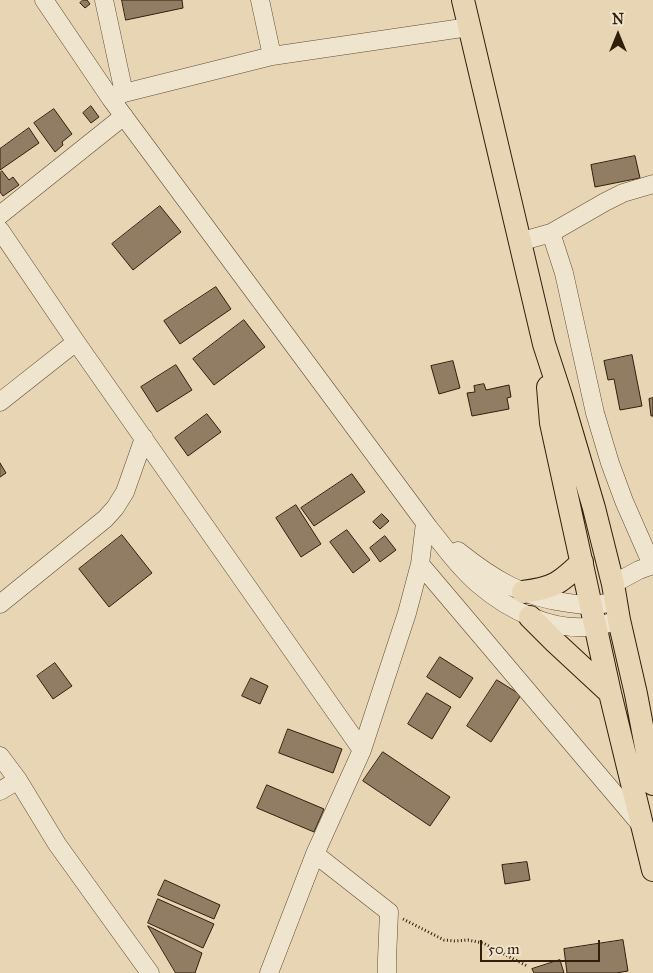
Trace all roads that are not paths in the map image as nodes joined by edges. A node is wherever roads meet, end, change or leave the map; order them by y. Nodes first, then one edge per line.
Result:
1 (44, 0) edge
2 (104, 0) edge
3 (260, 0) edge
4 (463, 0) edge
5 (469, 27) junction
6 (272, 56) junction
7 (117, 96) junction
8 (124, 116) junction
9 (653, 184) edge
10 (0, 215) edge
11 (0, 230) edge
12 (551, 233) junction
13 (519, 242) junction
14 (76, 342) junction
15 (544, 344) junction
16 (0, 402) edge
17 (144, 438) junction
18 (427, 525) junction
19 (582, 562) junction
20 (420, 564) junction
21 (652, 565) edge
22 (523, 592) junction
23 (615, 602) junction
24 (0, 604) edge
25 (593, 616) junction
26 (530, 617) junction
27 (610, 693) junction
28 (362, 750) junction
29 (0, 756) edge
30 (18, 780) junction
31 (653, 784) edge
32 (0, 791) edge
33 (641, 824) junction
34 (315, 854) junction
35 (653, 870) edge
36 (150, 973) edge
37 (269, 973) edge
38 (387, 973) edge

1 - 7 street
2 - 7 street
3 - 6 street
4 - 5 main road
5 - 6 street
5 - 13 main road
6 - 7 street
7 - 8 street
8 - 10 street
8 - 18 street
9 - 12 street
11 - 14 street
12 - 13 street
12 - 21 street
13 - 15 main road
14 - 16 street
14 - 17 street
15 - 19 main road
15 - 23 main road
17 - 24 street
17 - 28 street
18 - 20 street
18 - 22 street
18 - 26 street
19 - 22 main road
19 - 25 main road
20 - 28 street
20 - 33 street
21 - 23 street
22 - 25 street
23 - 25 street
23 - 31 main road
25 - 26 street
25 - 27 main road
26 - 27 main road
27 - 33 main road
28 - 34 street
29 - 30 street
30 - 32 street
30 - 36 street
33 - 35 main road
34 - 37 street
34 - 38 street

